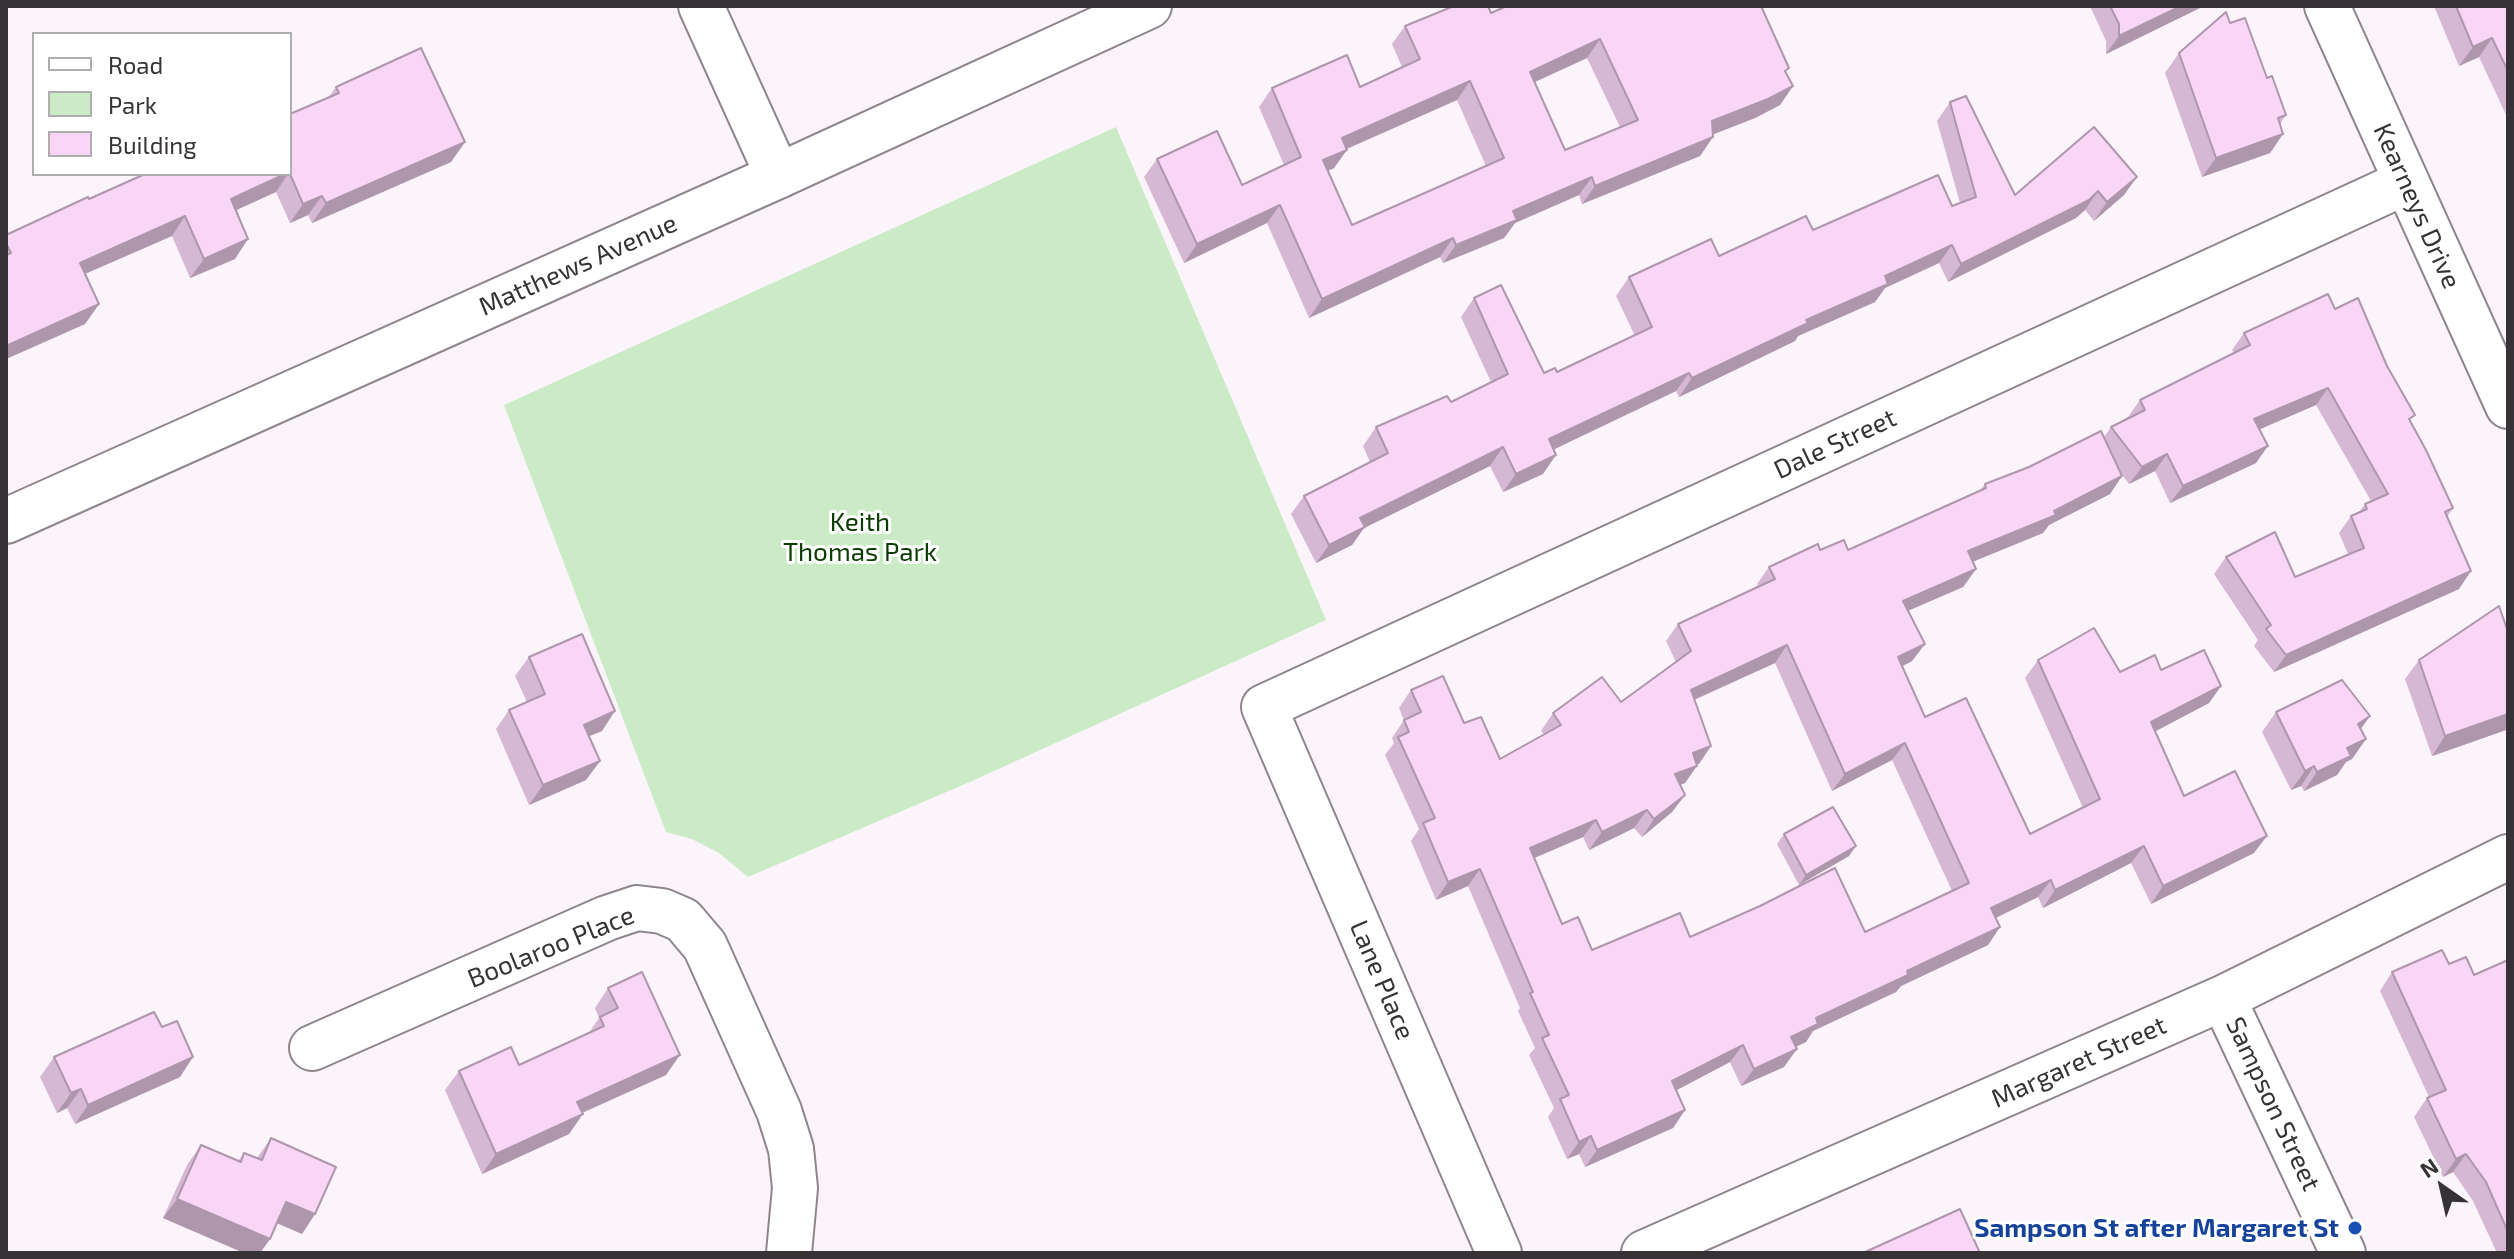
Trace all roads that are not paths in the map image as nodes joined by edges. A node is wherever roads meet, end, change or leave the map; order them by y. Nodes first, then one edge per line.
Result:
1 (701, 6) edge
2 (1149, 6) edge
3 (2327, 6) edge
4 (778, 176) junction
5 (2406, 182) junction
6 (2508, 406) edge
7 (6, 521) edge
8 (1264, 707) joint
9 (2508, 857) edge
10 (2223, 998) junction
11 (312, 1048) dead end
12 (789, 1253) edge
13 (1499, 1253) edge
14 (1644, 1253) edge
15 (2343, 1253) edge

1 - 4 street
2 - 4 street, Matthews Avenue
3 - 5 street, Kearneys Drive
4 - 7 street, Matthews Avenue
5 - 6 street, Kearneys Drive
5 - 8 street, Dale Street
8 - 13 street, Lane Place
9 - 10 street, Margaret Street
10 - 14 street, Margaret Street
10 - 15 street, Sampson Street
11 - 12 street, Boolaroo Place

